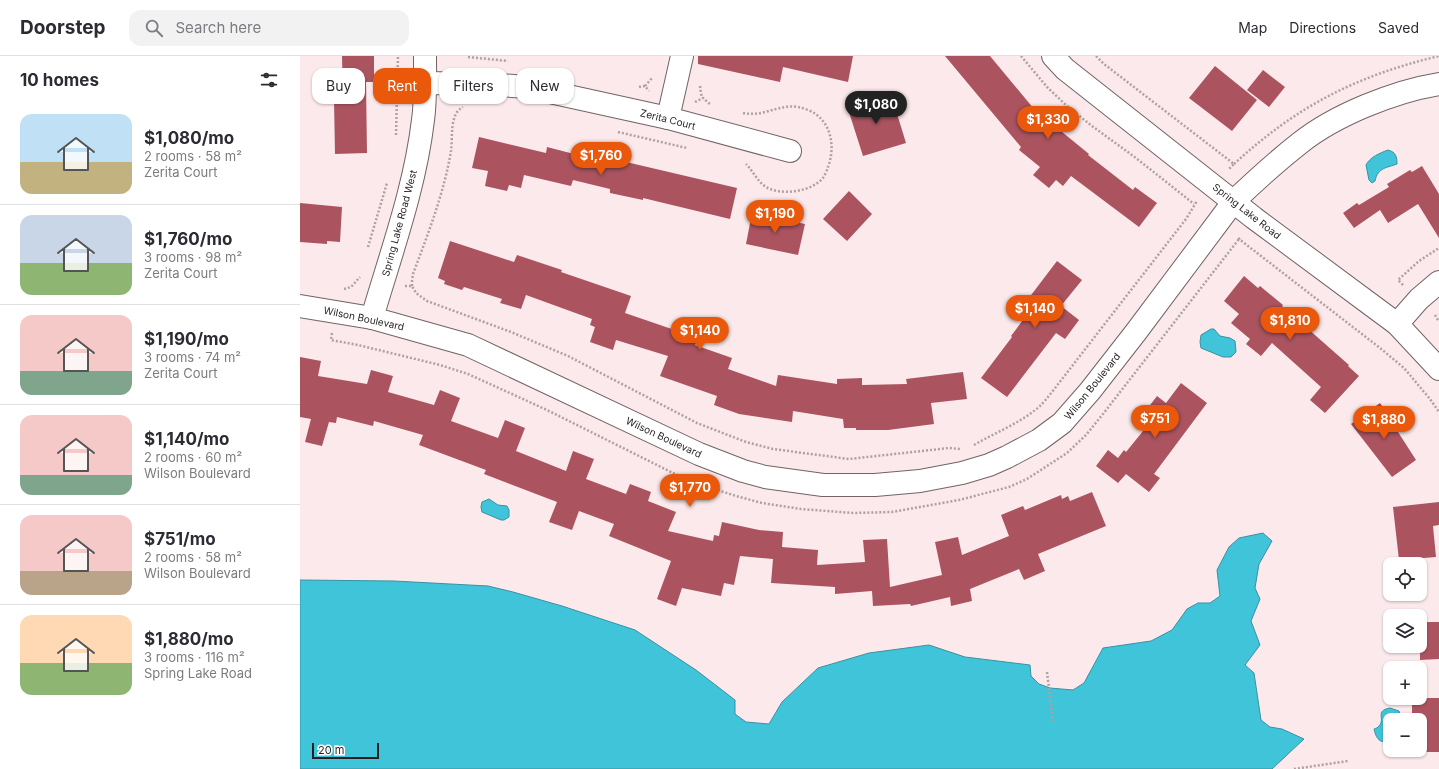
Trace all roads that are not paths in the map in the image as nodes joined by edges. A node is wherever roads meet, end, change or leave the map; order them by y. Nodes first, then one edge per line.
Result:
1 (424, 56) edge
2 (682, 56) edge
3 (1053, 56) edge
4 (424, 68) edge
5 (431, 83) edge
6 (1439, 84) edge
7 (424, 104) edge
8 (668, 118) junction
9 (790, 151) dead end
10 (1234, 201) junction
11 (1439, 282) edge
12 (300, 306) edge
13 (372, 318) junction
14 (1397, 324) junction
15 (1439, 368) edge

1 - 4 street, Spring Lake Road West
2 - 8 street
3 - 10 street, Spring Lake Road
5 - 8 street, Zerita Court
6 - 10 street, Wilson Boulevard
7 - 13 street, Spring Lake Road West
8 - 9 street, Zerita Court
10 - 13 street, Wilson Boulevard
10 - 14 street, Spring Lake Road
11 - 14 street
12 - 13 street, Wilson Boulevard
14 - 15 street, Spring Lake Road

